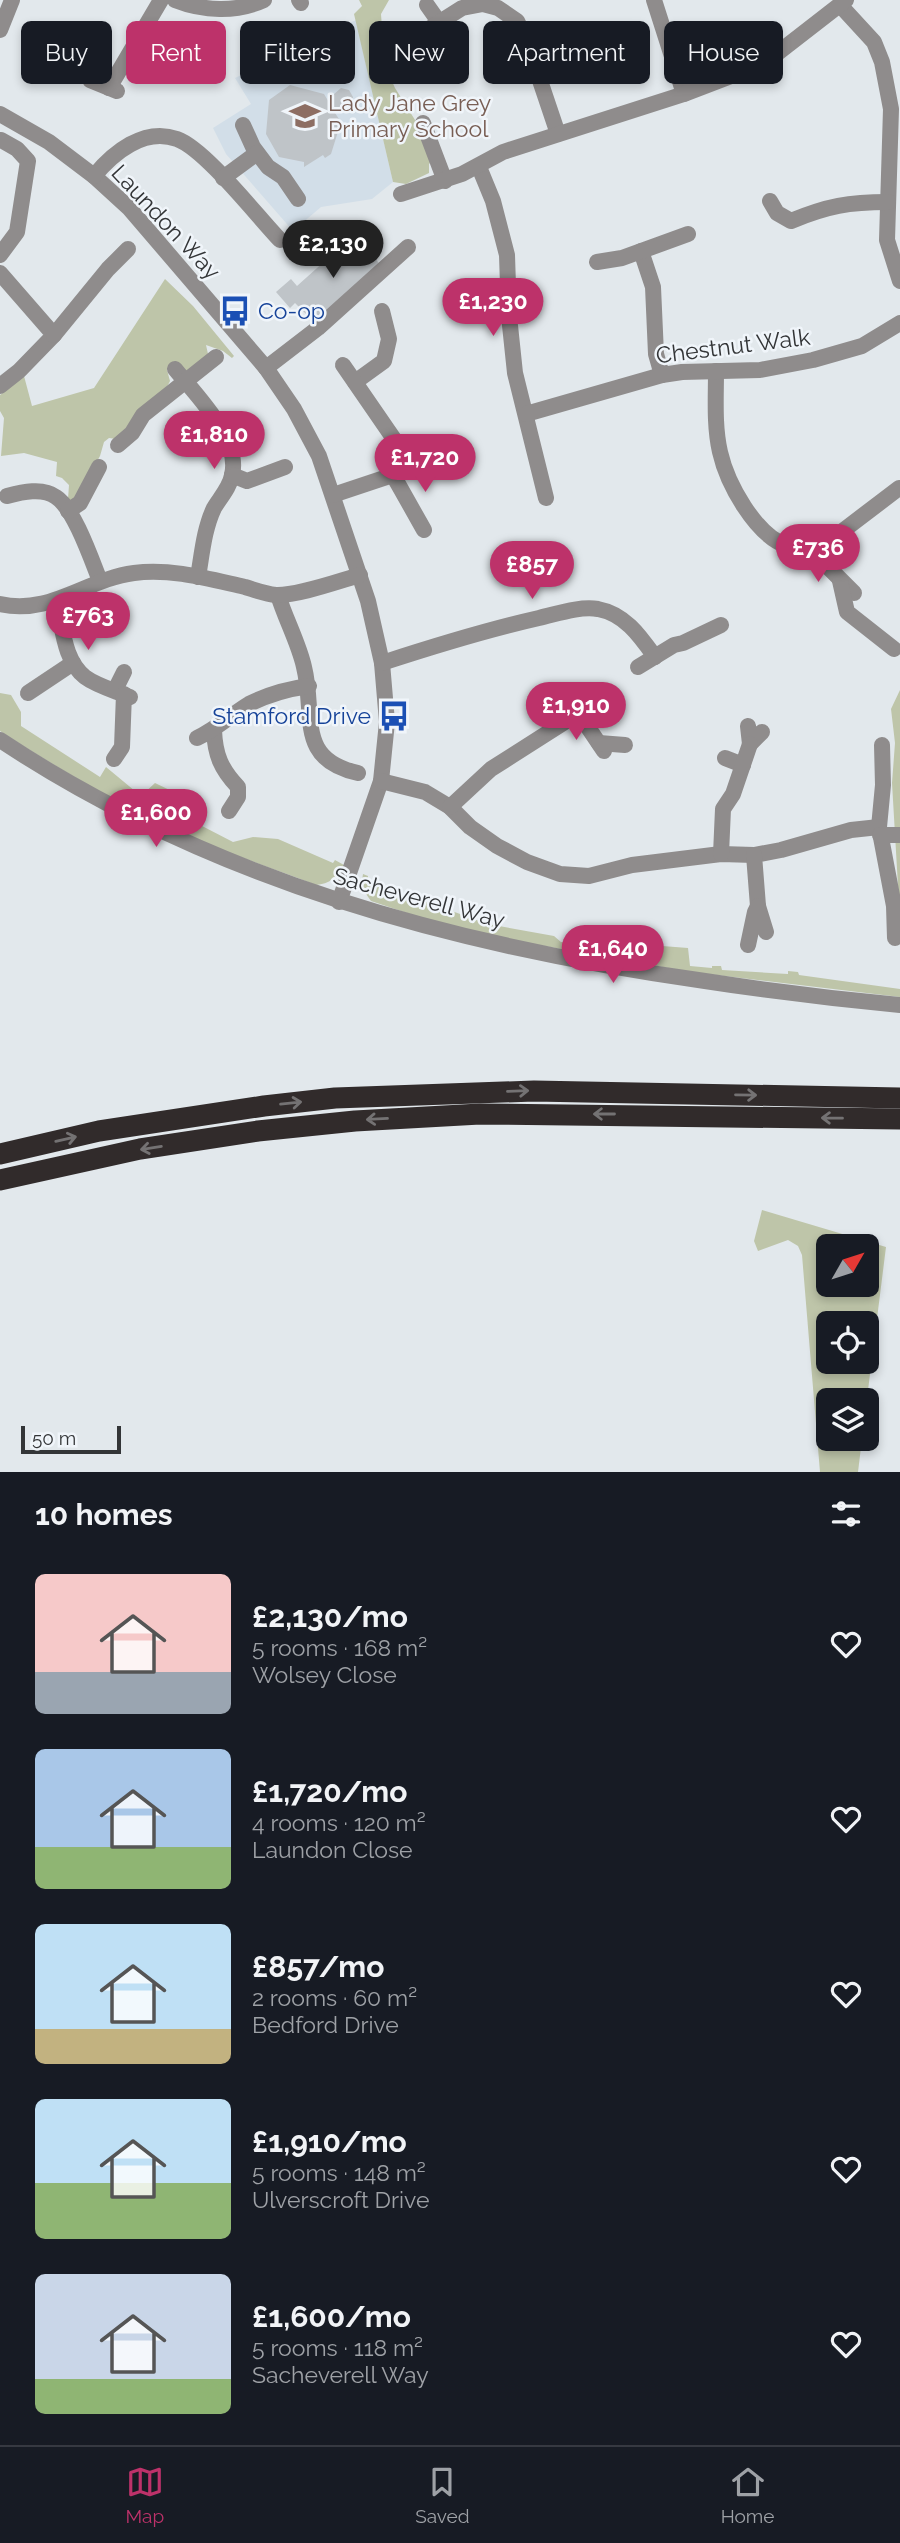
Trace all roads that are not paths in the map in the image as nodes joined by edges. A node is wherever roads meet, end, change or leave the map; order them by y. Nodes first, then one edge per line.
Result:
1 (12, 0) edge
2 (161, 0) edge
3 (175, 0) edge
4 (264, 0) edge
5 (654, 0) edge
6 (843, 3) edge
7 (427, 5) dead end
8 (438, 21) edge
9 (441, 21) edge
10 (0, 30) edge
11 (100, 84) edge
12 (684, 94) junction
13 (895, 109) edge
14 (0, 114) edge
15 (423, 123) dead end
16 (243, 125) dead end
17 (558, 134) junction
18 (1, 140) edge
19 (257, 153) junction
20 (478, 167) junction
21 (7, 174) dead end
22 (94, 176) junction
23 (24, 178) junction
24 (223, 178) junction
25 (445, 181) junction
26 (401, 194) dead end
27 (298, 199) dead end
28 (770, 201) dead end
29 (888, 202) junction
30 (688, 234) dead end
31 (280, 240) dead end
32 (408, 247) dead end
33 (128, 250) dead end
34 (641, 251) junction
35 (0, 255) edge
36 (597, 262) dead end
37 (0, 273) edge
38 (900, 281) edge
39 (382, 311) dead end
40 (900, 323) edge
41 (54, 335) junction
42 (216, 357) dead end
43 (343, 365) dead end
44 (266, 368) junction
45 (716, 372) junction
46 (180, 375) junction
47 (662, 375) junction
48 (355, 382) junction
49 (0, 386) edge
50 (526, 414) junction
51 (118, 445) dead end
52 (99, 467) dead end
53 (285, 467) dead end
54 (232, 475) junction
55 (393, 475) junction
56 (899, 488) edge
57 (333, 495) junction
58 (7, 496) dead end
59 (546, 498) dead end
60 (68, 511) junction
61 (424, 530) dead end
62 (818, 549) junction
63 (360, 575) junction
64 (198, 577) junction
65 (100, 581) junction
66 (840, 581) junction
67 (854, 593) dead end
68 (278, 595) junction
69 (828, 595) dead end
70 (56, 601) junction
71 (0, 604) edge
72 (721, 625) dead end
73 (894, 649) dead end
74 (654, 657) junction
75 (73, 663) junction
76 (383, 663) junction
77 (638, 667) dead end
78 (124, 672) dead end
79 (309, 686) junction
80 (28, 693) dead end
81 (123, 694) junction
82 (755, 729) dead end
83 (217, 737) junction
84 (197, 738) dead end
85 (0, 740) edge
86 (625, 745) dead end
87 (882, 745) dead end
88 (725, 758) dead end
89 (114, 759) dead end
90 (743, 765) junction
91 (345, 775) dead end
92 (381, 781) junction
93 (450, 807) junction
94 (229, 811) dead end
95 (880, 831) junction
96 (900, 835) edge
97 (721, 854) junction
98 (754, 855) junction
99 (339, 902) junction
100 (758, 906) junction
101 (766, 932) dead end
102 (895, 938) dead end
103 (748, 945) dead end
104 (900, 1005) edge
105 (900, 1098) edge
106 (900, 1119) edge
107 (0, 1154) edge
108 (0, 1180) edge

1 - 10 street
2 - 11 street
3 - 4 street
5 - 12 street
6 - 12 street
6 - 13 street
7 - 8 street
9 - 17 street
12 - 17 street
13 - 29 street
14 - 22 street, Laundon Way
15 - 25 street
16 - 19 street
17 - 20 street
18 - 23 street
19 - 24 street
19 - 27 street
20 - 25 street
20 - 50 street
21 - 23 street
22 - 24 street
22 - 44 street, Laundon Way
23 - 35 street
24 - 31 street
25 - 26 street
28 - 29 street
29 - 38 street
30 - 34 street
32 - 44 street
33 - 41 street
34 - 36 street
34 - 47 street
37 - 41 street
39 - 48 street
40 - 45 street, Chestnut Walk
41 - 49 street
42 - 46 street
43 - 48 street
44 - 57 street, Laundon Way
45 - 47 street, Chestnut Walk
45 - 62 street
46 - 51 street
46 - 54 street
47 - 50 street, Chestnut Walk
48 - 55 street
50 - 59 street
52 - 60 street
53 - 54 street
54 - 64 street
55 - 57 street
55 - 61 street
56 - 62 street
57 - 63 street, Laundon Way
58 - 60 street
60 - 65 street
62 - 66 street
63 - 68 street
63 - 76 street, Laundon Way
64 - 65 street
64 - 68 street
65 - 70 street
66 - 67 street
66 - 69 street
66 - 73 street
68 - 79 street
70 - 71 street
70 - 75 street
72 - 74 street
74 - 76 street
74 - 77 street
75 - 80 street
75 - 81 street
76 - 92 street, Laundon Way
78 - 81 street
79 - 83 street
79 - 91 street
81 - 89 street
82 - 90 street
83 - 84 street
83 - 94 street
85 - 99 street, Sacheverell Way
86 - 93 street
87 - 95 street
88 - 90 street
90 - 97 street
92 - 93 street
92 - 99 street, Laundon Way
93 - 97 street
95 - 96 street
95 - 98 street
95 - 102 street
97 - 98 street
98 - 100 street
99 - 104 street, Sacheverell Way
100 - 101 street
100 - 103 street
107 -> 105 highway
106 -> 108 highway

